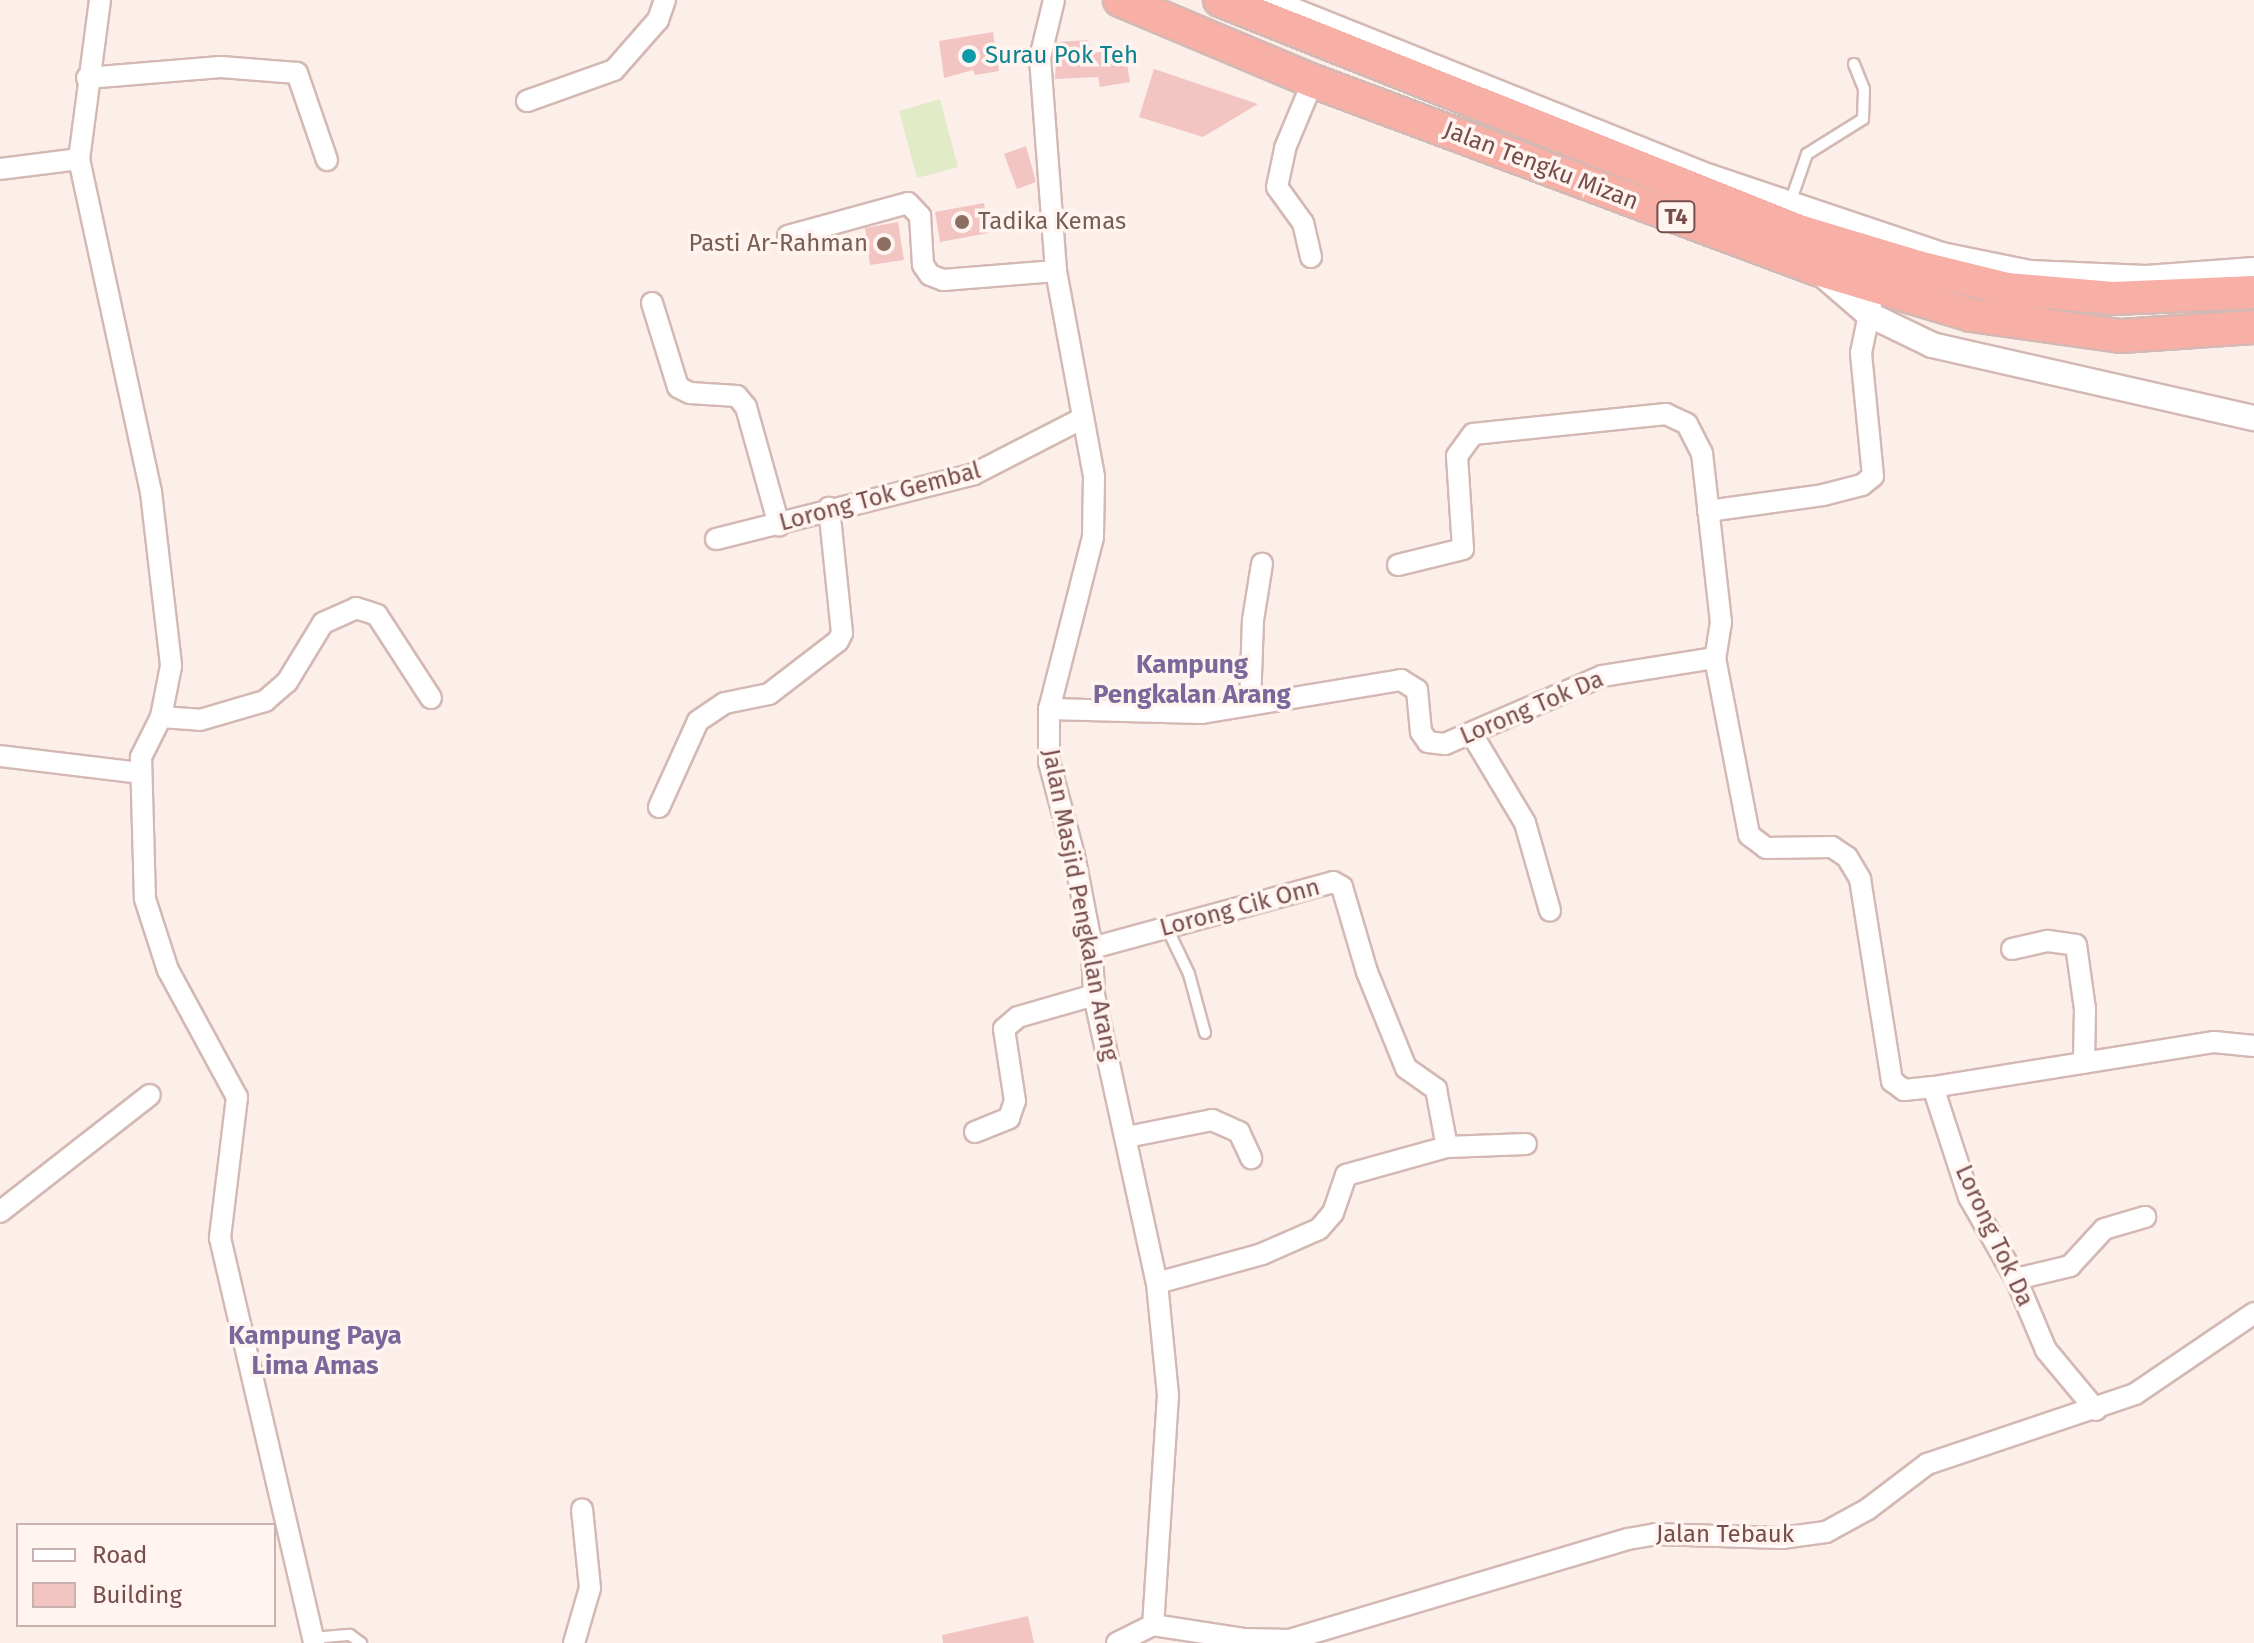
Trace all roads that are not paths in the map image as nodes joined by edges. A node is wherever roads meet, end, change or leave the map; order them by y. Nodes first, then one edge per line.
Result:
1 (100, 0) edge
2 (665, 0) edge
3 (1054, 0) edge
4 (1120, 0) edge
5 (1220, 0) edge
6 (1272, 0) edge
7 (1318, 8) edge
8 (1854, 64) dead end
9 (87, 78) junction
10 (1313, 81) junction
11 (527, 101) dead end
12 (79, 159) junction
13 (327, 160) dead end
14 (0, 169) edge
15 (1790, 203) junction
16 (788, 236) dead end
17 (1311, 257) dead end
18 (2254, 268) edge
19 (1056, 271) junction
20 (2254, 292) edge
21 (1872, 301) junction
22 (652, 303) dead end
23 (2254, 327) edge
24 (2254, 418) edge
25 (1081, 419) junction
26 (829, 508) junction
27 (1708, 511) junction
28 (779, 525) junction
29 (716, 539) dead end
30 (1262, 564) dead end
31 (1398, 565) dead end
32 (1715, 658) junction
33 (431, 698) dead end
34 (1250, 705) junction
35 (1049, 709) junction
36 (161, 717) junction
37 (1473, 736) junction
38 (0, 756) edge
39 (140, 773) junction
40 (659, 807) dead end
41 (1550, 911) dead end
42 (1167, 928) junction
43 (1092, 948) junction
44 (2012, 949) dead end
45 (1094, 995) junction
46 (1205, 1033) dead end
47 (2254, 1046) edge
48 (2084, 1063) junction
49 (1933, 1087) junction
50 (150, 1095) dead end
51 (975, 1132) dead end
52 (1127, 1137) junction
53 (1526, 1144) dead end
54 (1447, 1147) junction
55 (1251, 1158) dead end
56 (0, 1212) edge
57 (2145, 1217) dead end
58 (2016, 1279) junction
59 (1157, 1283) junction
60 (2254, 1313) edge
61 (2096, 1410) junction
62 (582, 1509) dead end
63 (1153, 1625) junction
64 (1338, 1636) edge
65 (314, 1640) edge
66 (361, 1643) edge
67 (574, 1643) edge
68 (1117, 1643) edge

1 - 9 street
2 - 11 street
3 - 19 street, Jalan Masjid Pengkalan Arang
4 - 10 highway, Jalan Tengku Mizan / T4
5 - 20 highway, Jalan Tengku Mizan / T4
6 - 7 street
7 - 15 street
8 - 15 lane
9 - 12 street
9 - 13 street
10 - 17 street
10 - 21 highway, Jalan Tengku Mizan / T4
12 - 14 street
12 - 36 street
15 - 18 street
16 - 19 street
19 - 25 street, Jalan Masjid Pengkalan Arang
21 - 23 highway, Jalan Tengku Mizan / T4
21 - 24 street
21 - 27 street
22 - 28 street
25 - 26 street, Lorong Tok Gembal
25 - 35 street, Jalan Masjid Pengkalan Arang
26 - 28 street, Lorong Tok Gembal
26 - 40 street
27 - 31 street
27 - 32 street
28 - 29 street, Lorong Tok Gembal
30 - 34 street
32 - 37 street, Lorong Tok Da
32 - 49 street
33 - 36 street
34 - 35 street, Lorong Tok Da
34 - 37 street, Lorong Tok Da
35 - 43 street, Jalan Masjid Pengkalan Arang
36 - 39 street
37 - 41 street
38 - 39 street
39 - 65 street
42 - 43 street, Lorong Cik Onn
42 - 46 lane
42 - 54 street, Lorong Cik Onn
43 - 45 street, Jalan Masjid Pengkalan Arang
44 - 48 street
45 - 51 street
45 - 52 street, Jalan Masjid Pengkalan Arang
47 - 48 street
48 - 49 street
49 - 58 street, Lorong Tok Da
50 - 56 street
52 - 55 street
52 - 59 street, Jalan Masjid Pengkalan Arang
53 - 54 street
54 - 59 street
57 - 58 street
58 - 61 street, Lorong Tok Da
59 - 63 street, Jalan Masjid Pengkalan Arang
60 - 61 street, Jalan Tebauk
61 - 64 street, Jalan Tebauk
62 - 67 street
63 - 64 street, Jalan Tebauk
63 - 68 street
65 - 66 lane

